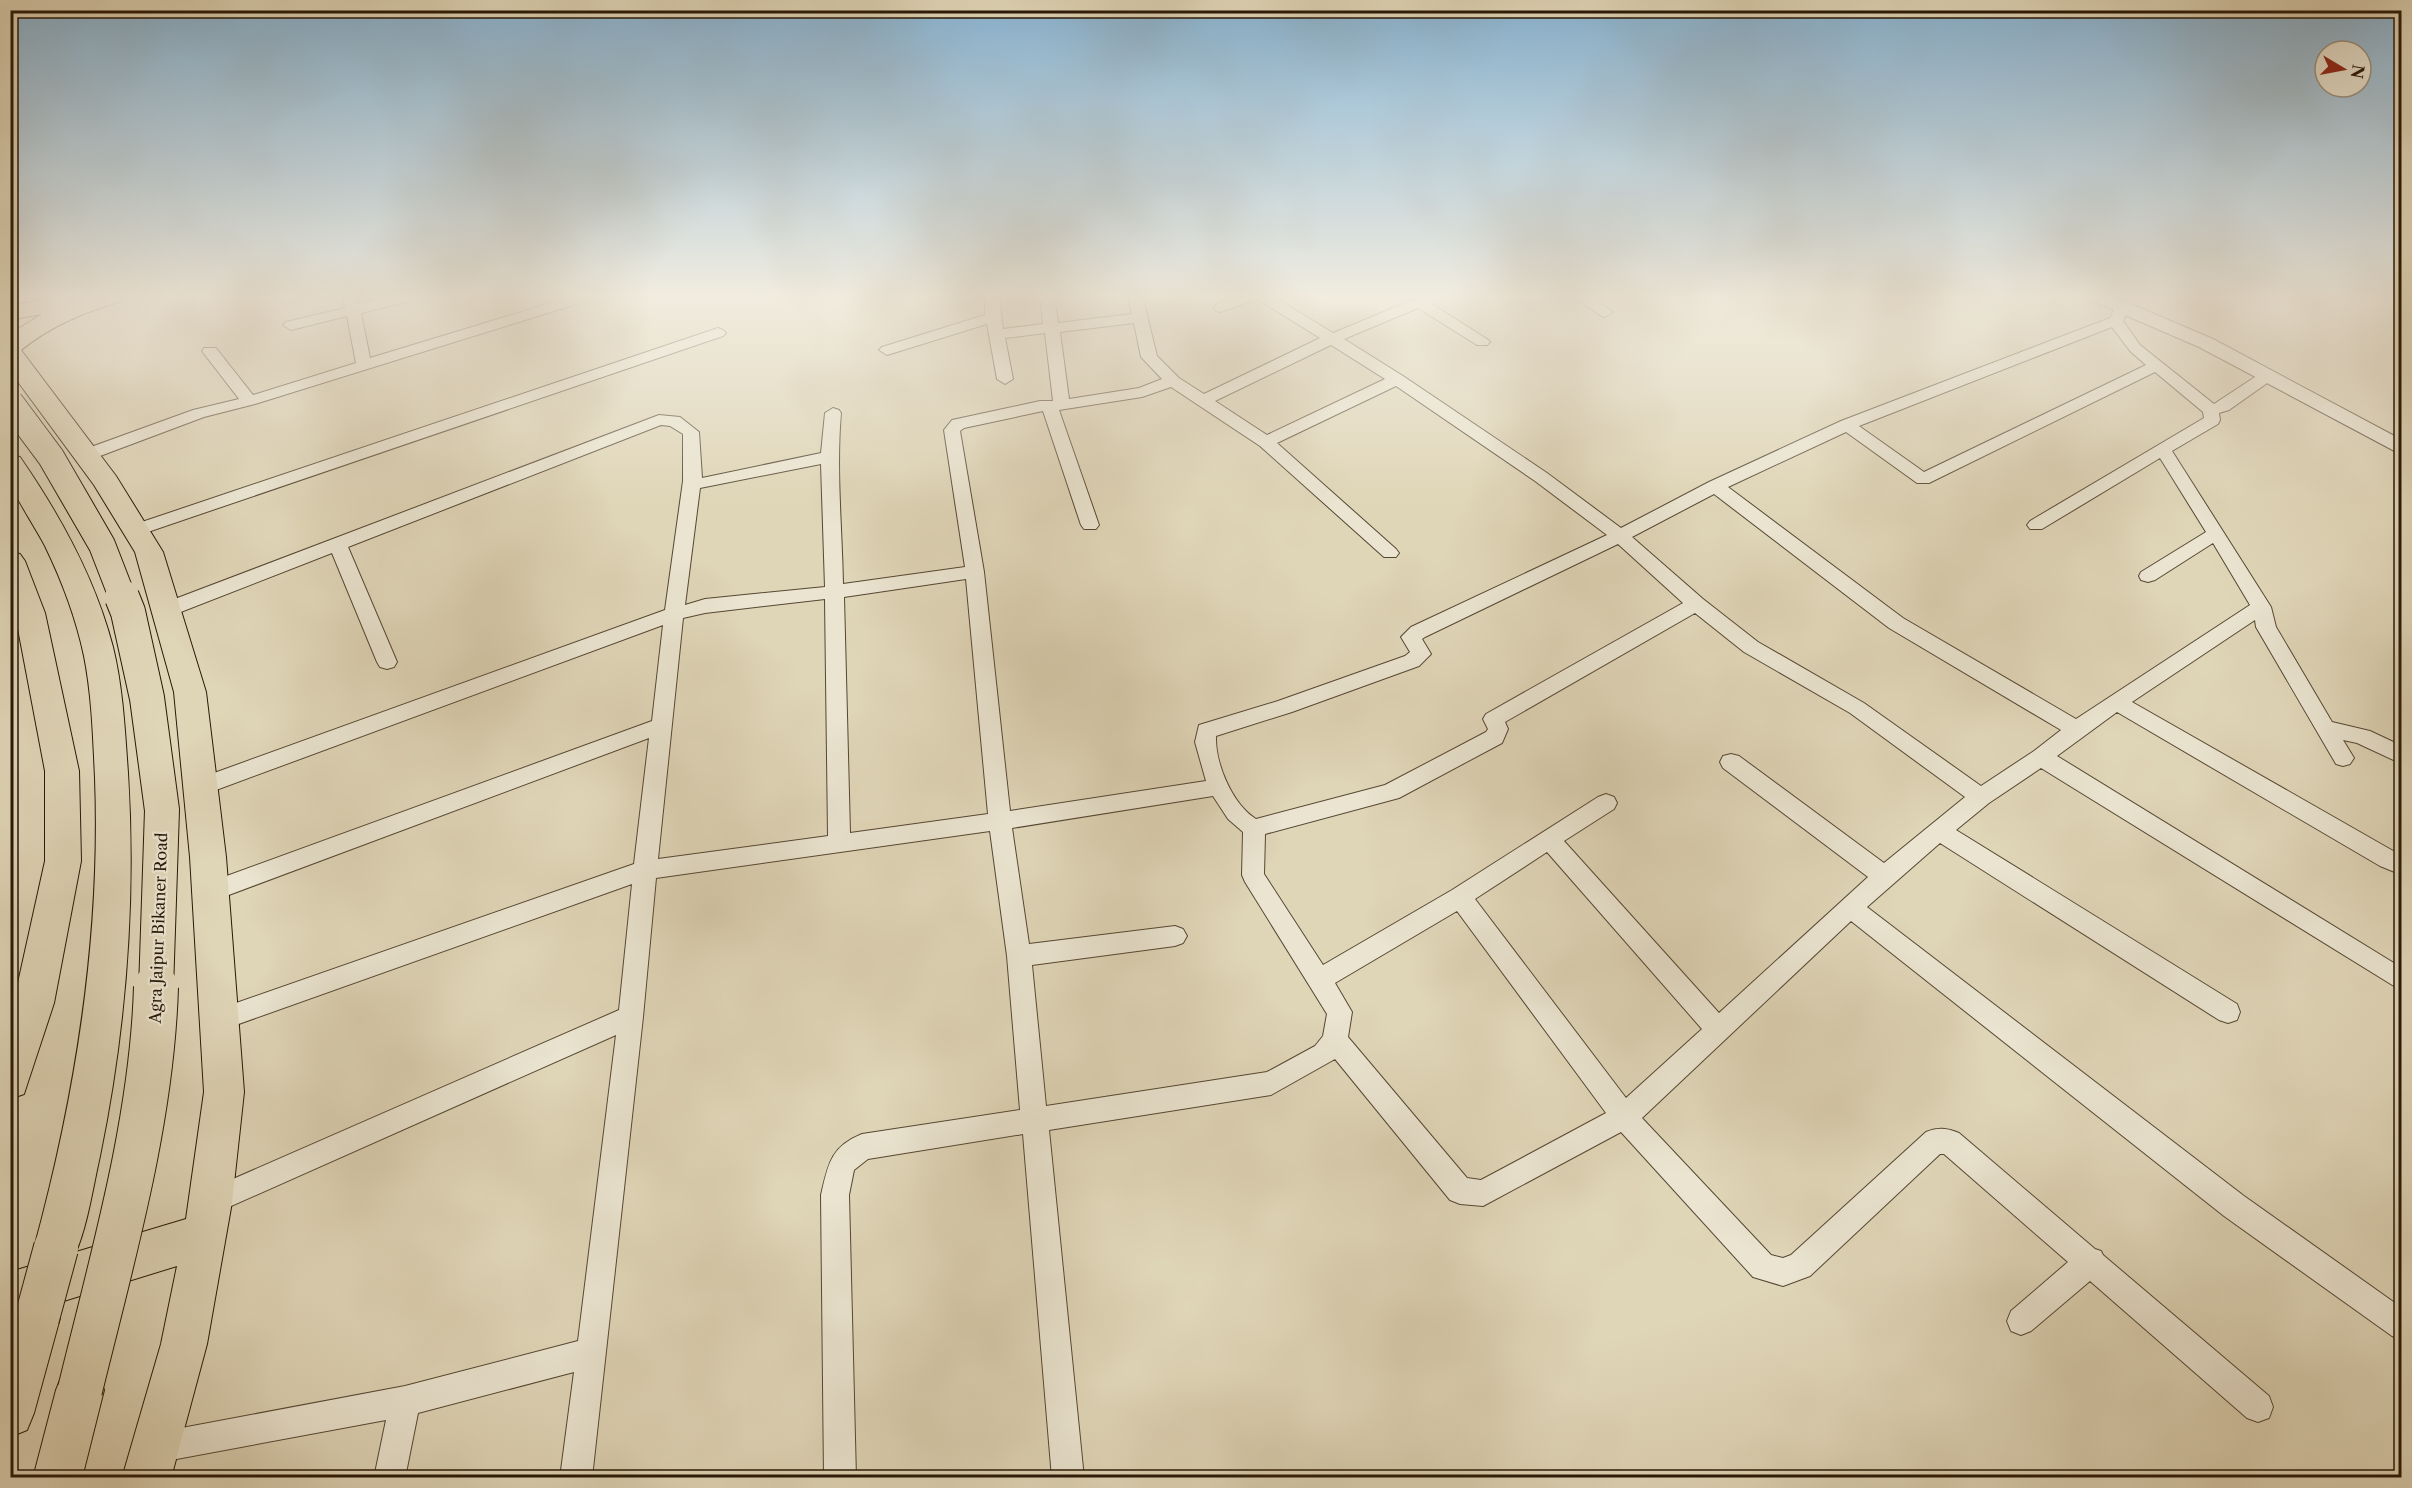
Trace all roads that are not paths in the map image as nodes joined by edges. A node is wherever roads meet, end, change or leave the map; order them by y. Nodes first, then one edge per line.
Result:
1 (19, 364) edge
2 (220, 364) edge
3 (363, 364) edge
4 (1002, 364) edge
5 (1053, 364) edge
6 (1156, 364) edge
7 (1278, 364) edge
8 (1373, 364) edge
9 (1994, 364) edge
10 (2246, 364) edge
11 (625, 365) edge
12 (2156, 366) joint
13 (2267, 376) junction
14 (1005, 379) dead end
15 (1397, 379) junction
16 (1173, 381) junction
17 (249, 401) junction
18 (1203, 401) junction
19 (10, 402) edge
20 (1056, 406) junction
21 (2211, 410) junction
22 (833, 413) dead end
23 (1847, 424) junction
24 (1266, 442) junction
25 (2162, 448) junction
26 (2402, 449) edge
27 (87, 455) junction
28 (829, 457) junction
29 (10, 463) edge
30 (692, 481) junction
31 (1714, 486) junction
32 (1090, 525) dead end
33 (2036, 525) dead end
34 (136, 530) junction
35 (1620, 536) junction
36 (2218, 536) junction
37 (338, 544) junction
38 (1390, 552) dead end
39 (10, 561) edge
40 (975, 572) junction
41 (2148, 576) dead end
42 (834, 592) junction
43 (1696, 604) junction
44 (2261, 607) junction
45 (166, 610) junction
46 (674, 614) junction
47 (387, 662) dead end
48 (2116, 702) junction
49 (663, 725) junction
50 (2327, 728) junction
51 (2076, 729) junction
52 (2402, 756) edge
53 (2041, 757) junction
54 (2343, 758) dead end
55 (1731, 762) dead end
56 (200, 787) junction
57 (1218, 788) junction
58 (1982, 797) junction
59 (1606, 804) dead end
60 (1000, 821) junction
61 (1254, 828) junction
62 (1940, 831) junction
63 (1549, 839) junction
64 (839, 843) junction
65 (2402, 866) edge
66 (645, 870) junction
67 (1884, 876) junction
68 (210, 892) junction
69 (1460, 897) junction
70 (1850, 907) junction
71 (1175, 936) dead end
72 (1019, 956) junction
73 (1318, 980) junction
74 (2402, 981) edge
75 (2228, 1011) dead end
76 (631, 1017) junction
77 (219, 1020) junction
78 (1719, 1030) junction
79 (1335, 1040) junction
80 (10, 1081) edge
81 (1624, 1117) junction
82 (1035, 1120) junction
83 (208, 1218) junction
84 (2091, 1261) junction
85 (10, 1295) edge
86 (2021, 1322) dead end
87 (2402, 1326) edge
88 (590, 1353) junction
89 (405, 1401) junction
90 (2258, 1407) dead end
91 (10, 1413) edge
92 (150, 1462) edge
93 (57, 1478) edge
94 (389, 1478) edge
95 (576, 1478) edge
96 (840, 1478) edge
97 (1068, 1478) edge

1 - 27 highway
2 - 17 street
3 - 17 street
4 - 14 street
5 - 20 street
6 - 16 street
7 - 18 street
8 - 15 street
9 - 23 street
10 - 13 street
11 - 34 street
12 - 21 street
12 - 23 street
13 - 21 street
13 - 26 street
15 - 24 street
15 - 35 street
16 - 18 street
16 - 20 street
17 - 27 street
18 - 24 street
19 - 93 highway, Agra Jaipur Bikaner Road, bridge
20 - 32 street
20 - 40 street
21 - 25 street
22 - 28 street
23 - 31 street
24 - 38 street
25 - 33 street
25 - 36 street
27 - 34 highway
28 - 30 street
28 - 42 street
29 - 91 highway, bridge
30 - 37 street
30 - 46 street
31 - 35 street
31 - 51 street
34 - 45 highway
35 - 43 street
35 - 57 street
36 - 41 street
36 - 44 street
37 - 45 street
37 - 47 street
39 - 80 highway
40 - 42 street
40 - 60 street
42 - 46 street
42 - 64 street
43 - 58 street
43 - 61 street
44 - 48 street
44 - 50 street
45 - 56 highway
46 - 49 street
46 - 56 street
48 - 51 street
48 - 65 street
49 - 66 street
49 - 68 street
50 - 52 street
50 - 54 street
51 - 53 street
53 - 58 street
53 - 74 street
55 - 67 street
56 - 68 highway
57 - 60 street
57 - 61 street
58 - 62 street
59 - 63 street
60 - 64 street
60 - 72 street
61 - 73 street
62 - 67 street
62 - 75 street
63 - 69 street
63 - 78 street
64 - 66 street
66 - 76 street
66 - 77 street
67 - 70 street
68 - 77 highway
69 - 73 street
69 - 81 street
70 - 78 street
70 - 87 street
71 - 72 street
72 - 82 street
73 - 79 street
76 - 83 street
76 - 88 street
77 - 83 highway
78 - 81 street
79 - 81 street
79 - 82 street
81 - 84 street
82 - 96 street
82 - 97 street
83 - 85 highway
83 - 92 highway
84 - 86 street
84 - 90 street
88 - 89 street
88 - 95 street
89 - 92 street
89 - 94 street

